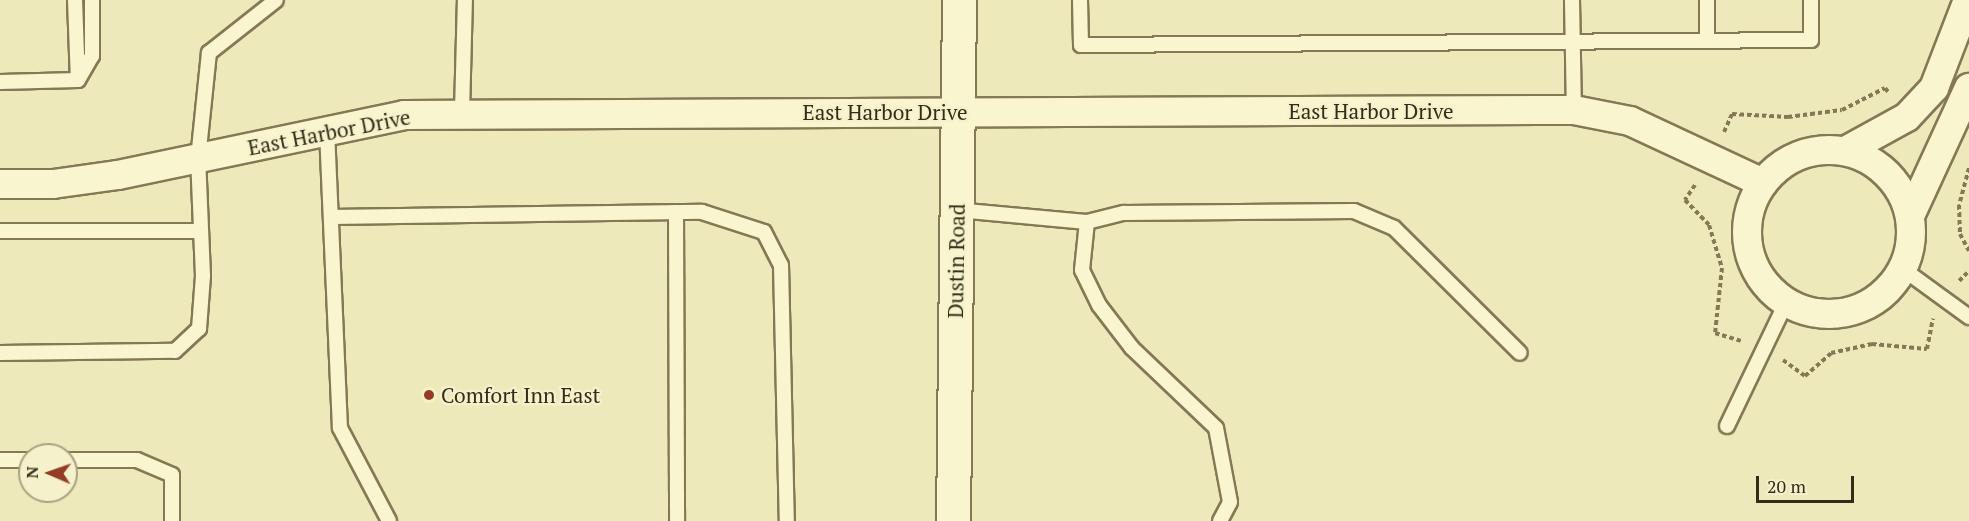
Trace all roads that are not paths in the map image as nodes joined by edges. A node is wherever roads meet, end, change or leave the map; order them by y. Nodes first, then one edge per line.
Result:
1 (75, 0) edge
2 (92, 0) edge
3 (276, 0) edge
4 (465, 0) edge
5 (959, 0) edge
6 (1080, 0) edge
7 (1572, 0) edge
8 (1707, 0) edge
9 (1811, 0) edge
10 (1968, 0) edge
11 (1707, 41) junction
12 (1571, 42) junction
13 (78, 80) junction
14 (0, 82) edge
15 (1969, 88) edge
16 (1574, 110) junction
17 (462, 112) junction
18 (958, 112) junction
19 (327, 131) junction
20 (1847, 150) junction
21 (198, 159) junction
22 (1763, 183) junction
23 (0, 184) edge
24 (957, 210) junction
25 (676, 212) junction
26 (1910, 216) junction
27 (331, 217) junction
28 (1087, 222) junction
29 (0, 231) edge
30 (201, 231) junction
31 (1903, 269) junction
32 (1786, 303) junction
33 (1969, 317) edge
34 (0, 353) edge
35 (1520, 353) dead end
36 (1727, 426) dead end
37 (0, 460) edge
38 (18, 460) edge
39 (78, 460) edge
40 (172, 521) edge
41 (389, 521) edge
42 (677, 521) edge
43 (787, 521) edge
44 (953, 521) edge
45 (1220, 521) edge

1 - 13 lane
2 - 13 lane
3 - 21 lane
4 - 17 lane
5 - 18 street, Dustin Road
6 - 12 lane
7 - 12 lane
8 - 11 lane
9 - 11 lane
10 - 20 street
11 - 12 lane
12 - 16 lane
13 - 14 lane
15 - 26 street
16 - 18 street, East Harbor Drive
16 - 22 street, East Harbor Drive
17 - 18 street, East Harbor Drive
17 - 19 street, East Harbor Drive
18 - 24 street, Dustin Road
19 - 21 street, East Harbor Drive
19 - 27 lane
20 - 22 street
20 - 26 street
21 - 23 street, East Harbor Drive
21 - 30 lane
22 - 32 street
24 - 28 lane
24 - 44 street, Dustin Road
25 - 27 lane
25 - 42 lane
25 - 43 lane
26 - 31 street
27 - 41 lane
28 - 35 lane
28 - 45 lane
29 - 30 lane
30 - 34 lane
31 - 32 street
31 - 33 lane
32 - 36 lane
37 - 38 lane
39 - 40 lane

